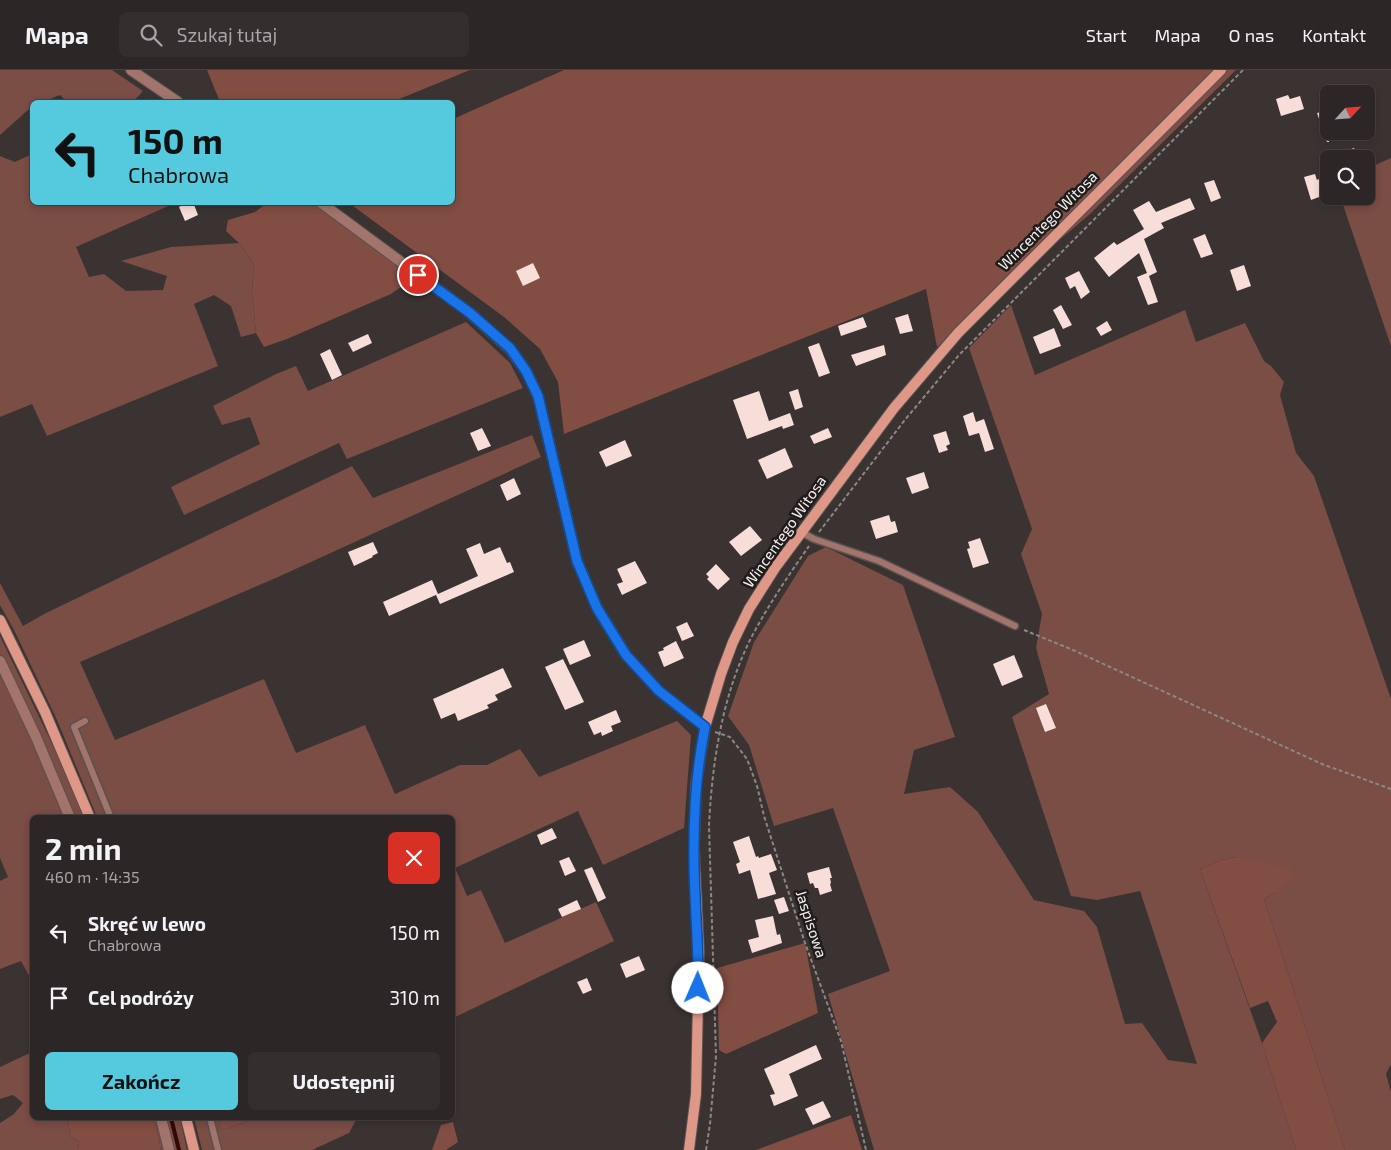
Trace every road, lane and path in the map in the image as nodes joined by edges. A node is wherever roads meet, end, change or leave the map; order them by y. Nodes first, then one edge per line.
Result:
1 (131, 70) edge
2 (1221, 70) edge
3 (175, 100) edge
4 (324, 205) edge
5 (801, 532) junction
6 (0, 620) edge
7 (1015, 626) joint
8 (0, 661) edge
9 (85, 721) dead end
10 (705, 727) junction
11 (1391, 789) edge
12 (69, 815) edge
13 (89, 815) edge
14 (111, 815) edge
15 (162, 1120) edge
16 (186, 1120) edge
17 (210, 1120) edge
18 (169, 1150) edge
19 (194, 1150) edge
20 (218, 1150) edge
21 (689, 1150) edge
22 (866, 1150) edge

1 - 3 street
2 - 5 main road, Wincentego Witosa
4 - 10 street
5 - 7 lane
5 - 10 main road, Wincentego Witosa
6 - 13 main road
7 - 11 path
8 - 12 street
9 - 14 lane
10 - 21 main road, Wincentego Witosa
10 - 22 path, Jaspisowa
15 - 18 street
16 - 19 main road
17 - 20 lane

